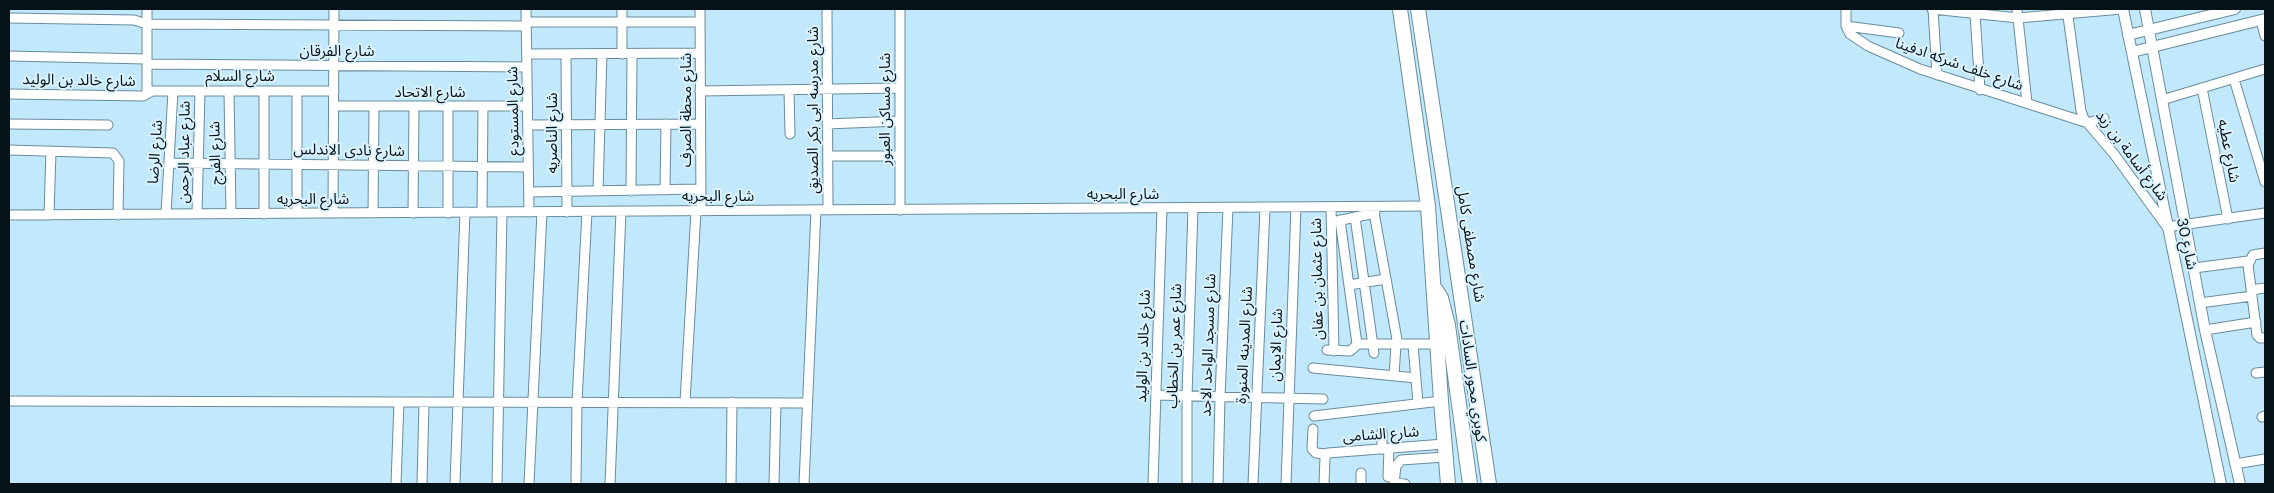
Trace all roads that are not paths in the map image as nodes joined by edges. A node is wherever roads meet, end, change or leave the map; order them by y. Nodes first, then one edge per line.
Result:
1 (147, 9) edge
2 (334, 9) edge
3 (526, 9) edge
4 (622, 9) edge
5 (700, 9) edge
6 (827, 9) edge
7 (900, 9) edge
8 (1400, 9) edge
9 (1418, 9) edge
10 (1846, 9) edge
11 (1932, 9) edge
12 (2122, 9) edge
13 (2145, 9) edge
14 (2234, 9) edge
15 (2067, 12) edge
16 (2018, 13) edge
17 (1975, 14) junction
18 (9, 18) edge
19 (2263, 20) edge
20 (622, 22) junction
21 (700, 22) junction
22 (147, 24) junction
23 (526, 24) junction
24 (334, 25) junction
25 (1846, 26) junction
26 (2148, 30) junction
27 (1899, 33) dead end
28 (2128, 35) junction
29 (2265, 36) edge
30 (2151, 48) junction
31 (2132, 52) junction
32 (700, 53) junction
33 (527, 54) junction
34 (566, 54) junction
35 (602, 54) junction
36 (622, 54) junction
37 (632, 54) junction
38 (9, 56) edge
39 (147, 62) junction
40 (334, 66) junction
41 (527, 67) junction
42 (2265, 69) edge
43 (1937, 75) junction
44 (2234, 79) junction
45 (900, 88) junction
46 (2202, 88) junction
47 (827, 89) junction
48 (789, 90) junction
49 (1980, 90) junction
50 (174, 91) junction
51 (200, 91) junction
52 (229, 91) junction
53 (264, 91) junction
54 (297, 91) junction
55 (334, 91) junction
56 (700, 91) junction
57 (147, 93) junction
58 (9, 94) edge
59 (2162, 100) junction
60 (2027, 103) junction
61 (334, 106) junction
62 (374, 106) junction
63 (414, 106) junction
64 (448, 106) junction
65 (482, 106) junction
66 (528, 106) junction
67 (2104, 118) dead end
68 (900, 121) junction
69 (2088, 123) junction
70 (9, 124) edge
71 (567, 124) junction
72 (600, 124) junction
73 (632, 124) junction
74 (666, 124) junction
75 (700, 124) junction
76 (827, 124) junction
77 (108, 125) dead end
78 (528, 125) junction
79 (790, 134) dead end
80 (9, 150) edge
81 (51, 151) junction
82 (828, 156) junction
83 (900, 156) junction
84 (169, 163) junction
85 (198, 164) junction
86 (230, 164) junction
87 (264, 164) junction
88 (296, 164) junction
89 (333, 165) junction
90 (373, 165) junction
91 (413, 166) junction
92 (448, 166) junction
93 (482, 166) junction
94 (528, 167) junction
95 (2265, 182) edge
96 (701, 189) junction
97 (631, 190) junction
98 (665, 190) junction
99 (598, 191) junction
100 (529, 192) junction
101 (567, 192) junction
102 (1428, 206) junction
103 (1296, 207) junction
104 (1331, 207) junction
105 (1162, 208) junction
106 (1194, 208) junction
107 (1228, 208) junction
108 (1265, 208) junction
109 (816, 210) junction
110 (828, 210) junction
111 (900, 210) junction
112 (1374, 210) junction
113 (698, 211) junction
114 (465, 212) junction
115 (482, 212) junction
116 (502, 212) junction
117 (529, 212) junction
118 (542, 212) junction
119 (567, 212) junction
120 (587, 212) junction
121 (621, 212) junction
122 (332, 213) junction
123 (373, 213) junction
124 (413, 213) junction
125 (448, 213) junction
126 (2265, 213) edge
127 (166, 214) junction
128 (197, 214) junction
129 (231, 214) junction
130 (264, 214) junction
131 (296, 214) junction
132 (9, 215) edge
133 (49, 215) junction
134 (118, 215) junction
135 (1355, 217) junction
136 (2228, 219) junction
137 (1336, 221) junction
138 (2186, 225) junction
139 (2167, 227) junction
140 (2265, 253) edge
141 (2248, 263) junction
142 (2194, 268) junction
143 (1386, 280) junction
144 (1364, 282) junction
145 (1349, 285) junction
146 (1433, 285) junction
147 (2265, 288) edge
148 (2252, 293) junction
149 (2200, 303) junction
150 (2256, 322) junction
151 (2205, 330) junction
152 (2265, 338) edge
153 (1358, 344) junction
154 (1437, 344) junction
155 (1397, 345) junction
156 (1413, 345) junction
157 (1374, 349) junction
158 (1313, 368) dead end
159 (1394, 375) junction
160 (1416, 378) junction
161 (1156, 395) junction
162 (1187, 396) junction
163 (1220, 397) junction
164 (1256, 398) junction
165 (1289, 398) junction
166 (1323, 399) dead end
167 (9, 401) edge
168 (498, 401) junction
169 (1440, 401) junction
170 (399, 402) junction
171 (424, 402) junction
172 (459, 402) junction
173 (534, 402) junction
174 (577, 402) junction
175 (613, 402) junction
176 (685, 402) junction
177 (732, 402) junction
178 (776, 403) junction
179 (807, 403) junction
180 (1418, 403) junction
181 (1314, 416) dead end
182 (1313, 429) dead end
183 (1382, 432) dead end
184 (1386, 448) junction
185 (1445, 450) junction
186 (1325, 456) junction
187 (2265, 459) edge
188 (2235, 464) junction
189 (1361, 473) dead end
190 (1392, 481) edge
191 (396, 484) edge
192 (422, 484) edge
193 (455, 484) edge
194 (497, 484) edge
195 (528, 484) edge
196 (576, 484) edge
197 (610, 484) edge
198 (732, 484) edge
199 (774, 484) edge
200 (804, 484) edge
201 (1153, 484) edge
202 (1187, 484) edge
203 (1218, 484) edge
204 (1253, 484) edge
205 (1286, 484) edge
206 (1324, 484) edge
207 (1360, 484) edge
208 (1405, 484) edge
209 (1448, 484) edge
210 (1470, 484) edge
211 (1489, 484) edge
212 (2221, 484) edge
213 (2240, 484) edge

1 - 22 street
2 - 24 street
3 - 23 street, شارع المستودع
4 - 20 street
5 - 21 street, شارع محطة الصرف
6 - 47 street, شارع مدرسه ابى بكر الصديق
7 - 45 street, شارع مساكن العبور
8 - 102 main road
9 - 211 main road, شارع مصطفى كامل
10 - 25 street
11 - 17 street
11 - 43 street
12 - 15 street
12 - 28 street, شارع 30
13 - 26 street, شارع 30
14 - 26 street
15 - 16 street
15 - 69 street, شارع أسامة بن زيد
16 - 17 street
16 - 60 street
17 - 49 street
18 - 22 street
19 - 29 street
19 - 30 street
20 - 21 street
20 - 23 street
20 - 36 street
21 - 32 street, شارع محطة الصرف
22 - 24 street
22 - 39 street
23 - 24 street
23 - 33 street, شارع المستودع
24 - 40 street
25 - 27 street
25 - 43 street, شارع خلف شركه ادفينا
26 - 28 street
26 - 30 street, شارع 30
28 - 31 street, شارع 30
30 - 31 street
30 - 59 street, شارع 30
31 - 139 street, شارع 30
32 - 37 street
32 - 56 street, شارع محطة الصرف
33 - 34 street
33 - 41 street, شارع المستودع
34 - 35 street
34 - 71 street, شارع الناصريه
35 - 36 street
35 - 72 street
36 - 37 street
37 - 73 street
38 - 39 street, شارع الفرقان
39 - 40 street, شارع الفرقان
39 - 57 street
40 - 41 street, شارع الفرقان
40 - 55 street
41 - 66 street, شارع المستودع
42 - 44 street
43 - 49 street, شارع خلف شركه ادفينا
44 - 46 street
44 - 95 street
45 - 47 street
45 - 68 street, شارع مساكن العبور
46 - 59 street
46 - 136 street, شارع عطيه
47 - 48 street
47 - 76 street, شارع مدرسه ابى بكر الصديق
48 - 56 street
48 - 79 street
49 - 60 street, شارع خلف شركه ادفينا
50 - 51 street, شارع السلام
50 - 57 street, شارع السلام
50 - 84 street, شارع الرضا
51 - 52 street, شارع السلام
51 - 85 street, شارع عباد الرحمن
52 - 53 street, شارع السلام
52 - 86 street, شارع الفرج
53 - 54 street, شارع السلام
53 - 87 street
54 - 55 street, شارع السلام
54 - 88 street
55 - 61 street
56 - 75 street, شارع محطة الصرف
57 - 58 street, شارع خالد بن الوليد
59 - 138 street, شارع 30
60 - 69 street, شارع خلف شركه ادفينا
61 - 62 street, شارع الاتحاد
61 - 89 street
62 - 63 street, شارع الاتحاد
62 - 90 street
63 - 64 street, شارع الاتحاد
63 - 91 street
64 - 65 street, شارع الاتحاد
64 - 92 street
65 - 66 street, شارع الاتحاد
65 - 93 street
66 - 78 street, شارع المستودع
67 - 69 street
68 - 76 street
68 - 83 street, شارع مساكن العبور
69 - 139 street, شارع أسامة بن زيد
70 - 77 street
71 - 72 street
71 - 78 street
71 - 101 street, شارع الناصريه
72 - 73 street
72 - 99 street
73 - 74 street
73 - 97 street
74 - 75 street
74 - 98 street
75 - 96 street, شارع محطة الصرف
76 - 82 street, شارع مدرسه ابى بكر الصديق
78 - 94 street, شارع المستودع
80 - 81 street
81 - 133 street
81 - 134 street
82 - 83 street
82 - 110 street, شارع مدرسه ابى بكر الصديق
83 - 111 street, شارع مساكن العبور
84 - 85 street, شارع نادى الاندلس
84 - 127 street, شارع الرضا
85 - 86 street, شارع نادى الاندلس
85 - 128 street, شارع عباد الرحمن
86 - 87 street, شارع نادى الاندلس
86 - 129 street, شارع الفرج
87 - 88 street, شارع نادى الاندلس
87 - 130 street
88 - 89 street, شارع نادى الاندلس
88 - 131 street
89 - 90 street, شارع نادى الاندلس
89 - 122 street
90 - 91 street, شارع نادى الاندلس
90 - 123 street
91 - 92 street, شارع نادى الاندلس
91 - 124 street
92 - 93 street, شارع نادى الاندلس
92 - 125 street
93 - 94 street, شارع نادى الاندلس
93 - 115 street
94 - 100 street, شارع المستودع
96 - 98 street
96 - 113 street, شارع محطة الصرف
97 - 98 street
97 - 99 street
99 - 101 street
100 - 101 street
100 - 117 street, شارع المستودع
101 - 119 street, شارع الناصريه
102 - 112 street, شارع البحريه
102 - 146 main road
103 - 104 street, شارع البحريه
103 - 108 street, شارع البحريه
103 - 165 street, شارع الايمان
104 - 112 street, شارع البحريه
104 - 137 street, شارع عثمان بن عفان
105 - 106 street, شارع البحريه
105 - 111 street, شارع البحريه
105 - 161 street, شارع خالد بن الوليد
106 - 107 street, شارع البحريه
106 - 162 street, شارع عمر بن الخطاب
107 - 108 street, شارع البحريه
107 - 163 street, شارع مسجد الواحد الاحد
108 - 164 street, شارع المدينه المنورة
109 - 110 street, شارع البحريه
109 - 113 street, شارع البحريه
109 - 179 street
110 - 111 street, شارع البحريه
112 - 135 street
112 - 143 street
113 - 121 street, شارع البحريه
113 - 176 street, شارع محطة الصرف
114 - 115 street, شارع البحريه
114 - 125 street, شارع البحريه
114 - 172 street
115 - 116 street, شارع البحريه
116 - 117 street, شارع البحريه
116 - 168 street
117 - 118 street, شارع البحريه
118 - 119 street, شارع البحريه
118 - 173 street
119 - 120 street, شارع البحريه
120 - 121 street, شارع البحريه
120 - 174 street
121 - 175 street
122 - 123 street, شارع البحريه
122 - 131 street, شارع البحريه
123 - 124 street, شارع البحريه
124 - 125 street, شارع البحريه
126 - 136 street
127 - 128 street, شارع البحريه
127 - 134 street, شارع البحريه
128 - 129 street, شارع البحريه
129 - 130 street, شارع البحريه
130 - 131 street, شارع البحريه
132 - 133 street, شارع البحريه
133 - 134 street, شارع البحريه
135 - 137 street
135 - 144 street
136 - 138 street
137 - 145 street
137 - 153 street, شارع عثمان بن عفان
138 - 139 street
138 - 142 street, شارع 30
139 - 212 street, شارع 30
140 - 141 street
141 - 142 street
141 - 148 street
142 - 149 street, شارع 30
143 - 144 street
143 - 155 street
144 - 145 street
144 - 157 street
145 - 153 street
146 - 154 main road
146 - 210 main road, كوبري محور السادات
147 - 148 street
148 - 149 street
148 - 150 street
149 - 151 street, شارع 30
150 - 151 street
150 - 152 street
151 - 188 street, شارع 30
153 - 157 street
154 - 156 street
154 - 169 main road
155 - 156 street
155 - 157 street
155 - 159 street
156 - 160 street
158 - 159 street
159 - 160 street
160 - 180 street
161 - 162 street
161 - 201 street, شارع خالد بن الوليد
162 - 163 street
162 - 202 street, شارع عمر بن الخطاب
163 - 164 street
163 - 203 street, شارع مسجد الواحد الاحد
164 - 165 street
164 - 204 street, شارع المدينه المنورة
165 - 166 street
165 - 205 street, شارع الايمان
167 - 170 street
168 - 172 street
168 - 173 street
168 - 194 street
169 - 180 street
169 - 185 main road
170 - 171 street
170 - 191 street
171 - 172 street
171 - 192 street
172 - 193 street
173 - 174 street
173 - 195 street
174 - 175 street
174 - 196 street
175 - 176 street
175 - 197 street
176 - 177 street
177 - 178 street
177 - 198 street
178 - 179 street
178 - 199 street
179 - 200 street
180 - 181 street
182 - 186 street
183 - 184 street
184 - 185 street, شارع الشامى
184 - 186 street, شارع الشامى
184 - 190 street
185 - 190 street
185 - 209 main road
186 - 206 street
187 - 188 street
188 - 213 street, شارع 30
189 - 207 street
190 - 208 street

